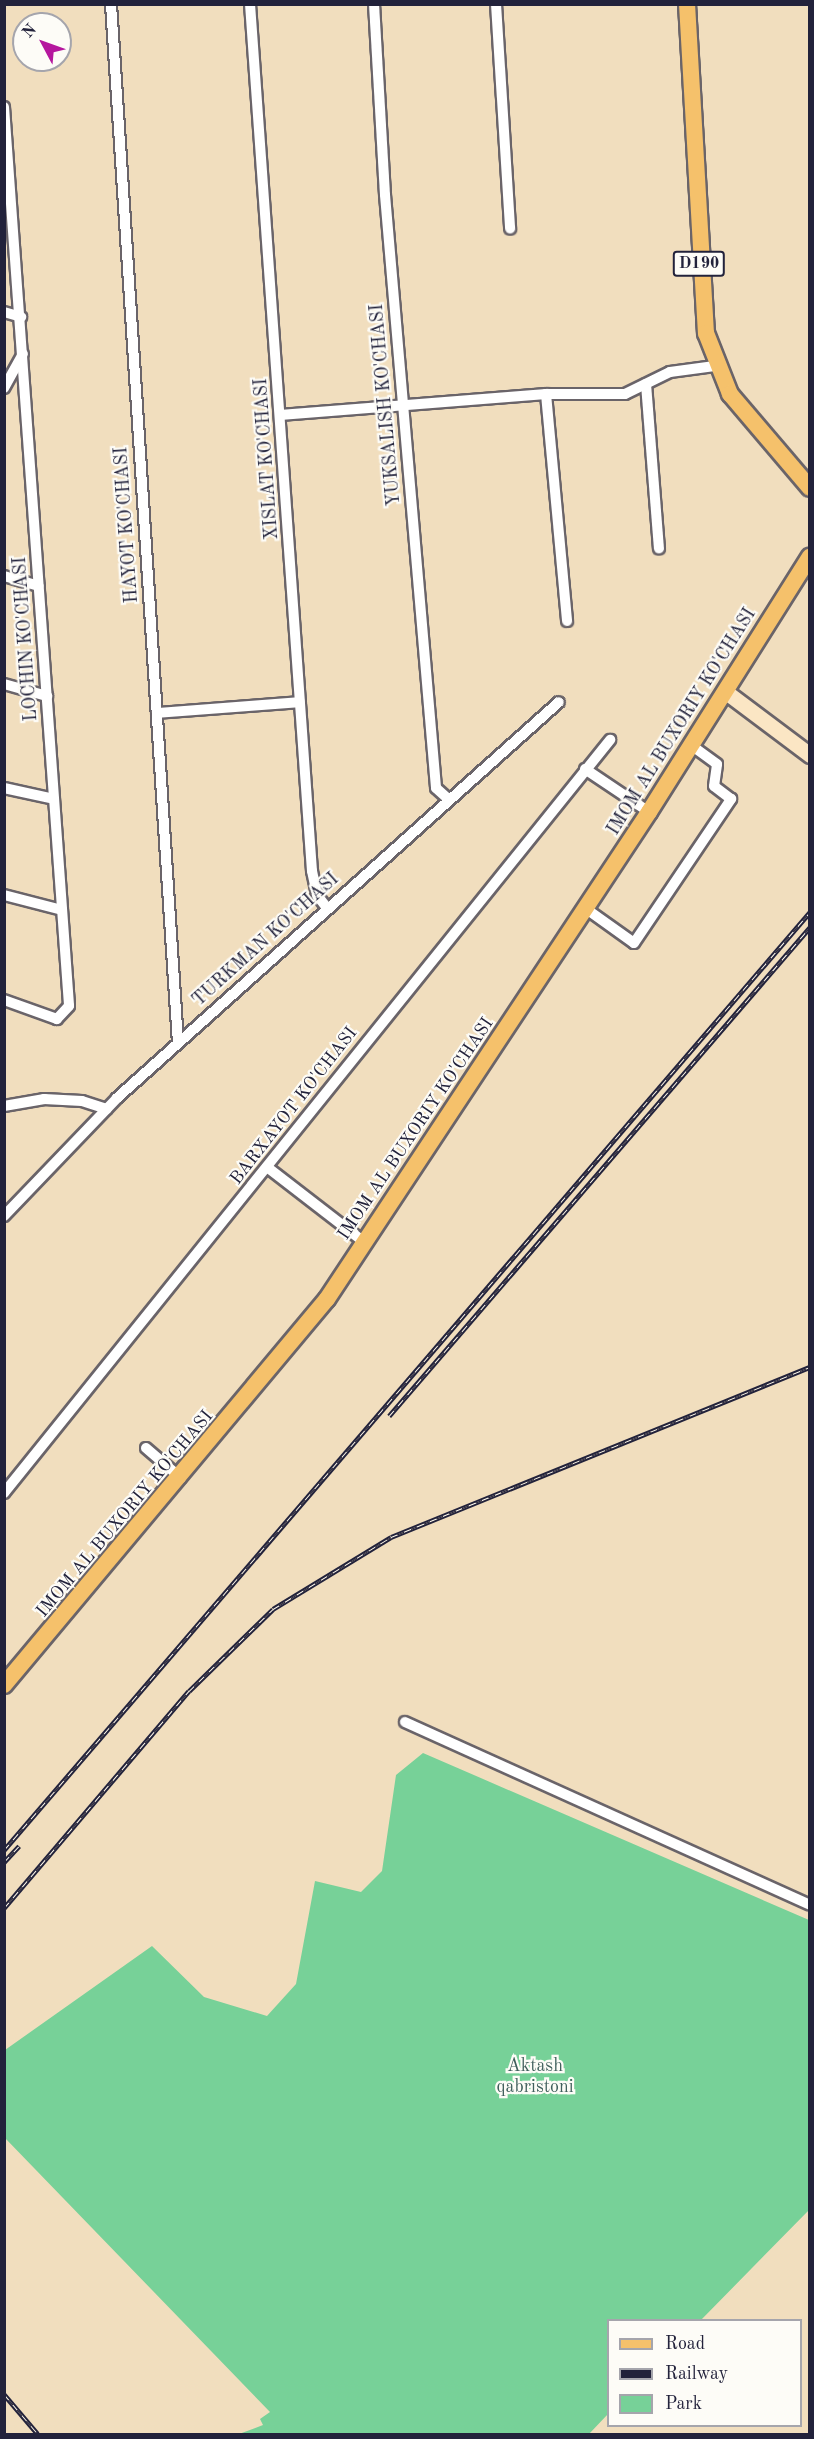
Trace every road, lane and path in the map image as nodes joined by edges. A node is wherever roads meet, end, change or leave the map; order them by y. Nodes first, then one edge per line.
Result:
1 (111, 4) edge
2 (250, 4) edge
3 (374, 4) edge
4 (496, 4) edge
5 (687, 4) edge
6 (4, 107) edge
7 (510, 229) dead end
8 (4, 312) edge
9 (21, 317) junction
10 (23, 354) junction
11 (715, 366) junction
12 (646, 384) junction
13 (4, 388) edge
14 (546, 394) junction
15 (402, 404) junction
16 (280, 415) junction
17 (810, 488) edge
18 (659, 548) dead end
19 (810, 556) edge
20 (4, 576) edge
21 (39, 586) junction
22 (567, 621) dead end
23 (4, 684) edge
24 (726, 692) junction
25 (47, 696) junction
26 (300, 702) junction
27 (559, 702) dead end
28 (157, 713) junction
29 (610, 740) dead end
30 (692, 746) junction
31 (810, 755) edge
32 (585, 770) junction
33 (4, 788) edge
34 (447, 798) junction
35 (54, 799) junction
36 (649, 812) junction
37 (4, 895) edge
38 (327, 908) junction
39 (585, 908) junction
40 (62, 910) junction
41 (4, 1000) edge
42 (178, 1042) junction
43 (4, 1106) edge
44 (107, 1109) junction
45 (267, 1167) junction
46 (5, 1214) edge
47 (364, 1242) junction
48 (146, 1449) dead end
49 (181, 1478) junction
50 (4, 1493) edge
51 (4, 1685) edge
52 (405, 1722) dead end
53 (810, 1905) edge

1 - 28 street, HAYOT KO'CHASI
2 - 16 street, XISLAT KO'CHASI
3 - 15 street, YUKSALISH KO'CHASI
4 - 7 street
5 - 11 main road, D190
6 - 9 street, LOCHIN KO'CHASI
8 - 9 street
9 - 10 street, LOCHIN KO'CHASI
10 - 13 street
10 - 21 street, LOCHIN KO'CHASI
11 - 12 street
11 - 17 main road, D190
12 - 14 street
12 - 18 street
14 - 15 street
14 - 22 street
15 - 16 street
15 - 34 street, YUKSALISH KO'CHASI
16 - 26 street, XISLAT KO'CHASI
19 - 24 main road, IMOM AL BUXORIY KO'CHASI
20 - 21 street
21 - 25 street, LOCHIN KO'CHASI
23 - 25 street
24 - 30 main road, IMOM AL BUXORIY KO'CHASI
24 - 31 street
25 - 35 street, LOCHIN KO'CHASI
26 - 28 street
26 - 38 street, XISLAT KO'CHASI
27 - 34 street, TURKMAN KO'CHASI
28 - 42 street, HAYOT KO'CHASI
29 - 32 street, BARXAYOT KO'CHASI
30 - 36 main road, IMOM AL BUXORIY KO'CHASI
30 - 39 street
32 - 36 street
32 - 45 street, BARXAYOT KO'CHASI
33 - 35 street
34 - 38 street, TURKMAN KO'CHASI
35 - 40 street, LOCHIN KO'CHASI
36 - 39 main road, IMOM AL BUXORIY KO'CHASI
37 - 40 street
38 - 42 street, TURKMAN KO'CHASI
39 - 47 main road, IMOM AL BUXORIY KO'CHASI
40 - 41 street, LOCHIN KO'CHASI
42 - 44 street, TURKMAN KO'CHASI
43 - 44 street
44 - 46 street, TURKMAN KO'CHASI
45 - 47 street
45 - 50 street, BARXAYOT KO'CHASI
47 - 49 main road, IMOM AL BUXORIY KO'CHASI
48 - 49 street
49 - 51 main road, IMOM AL BUXORIY KO'CHASI
52 - 53 street

